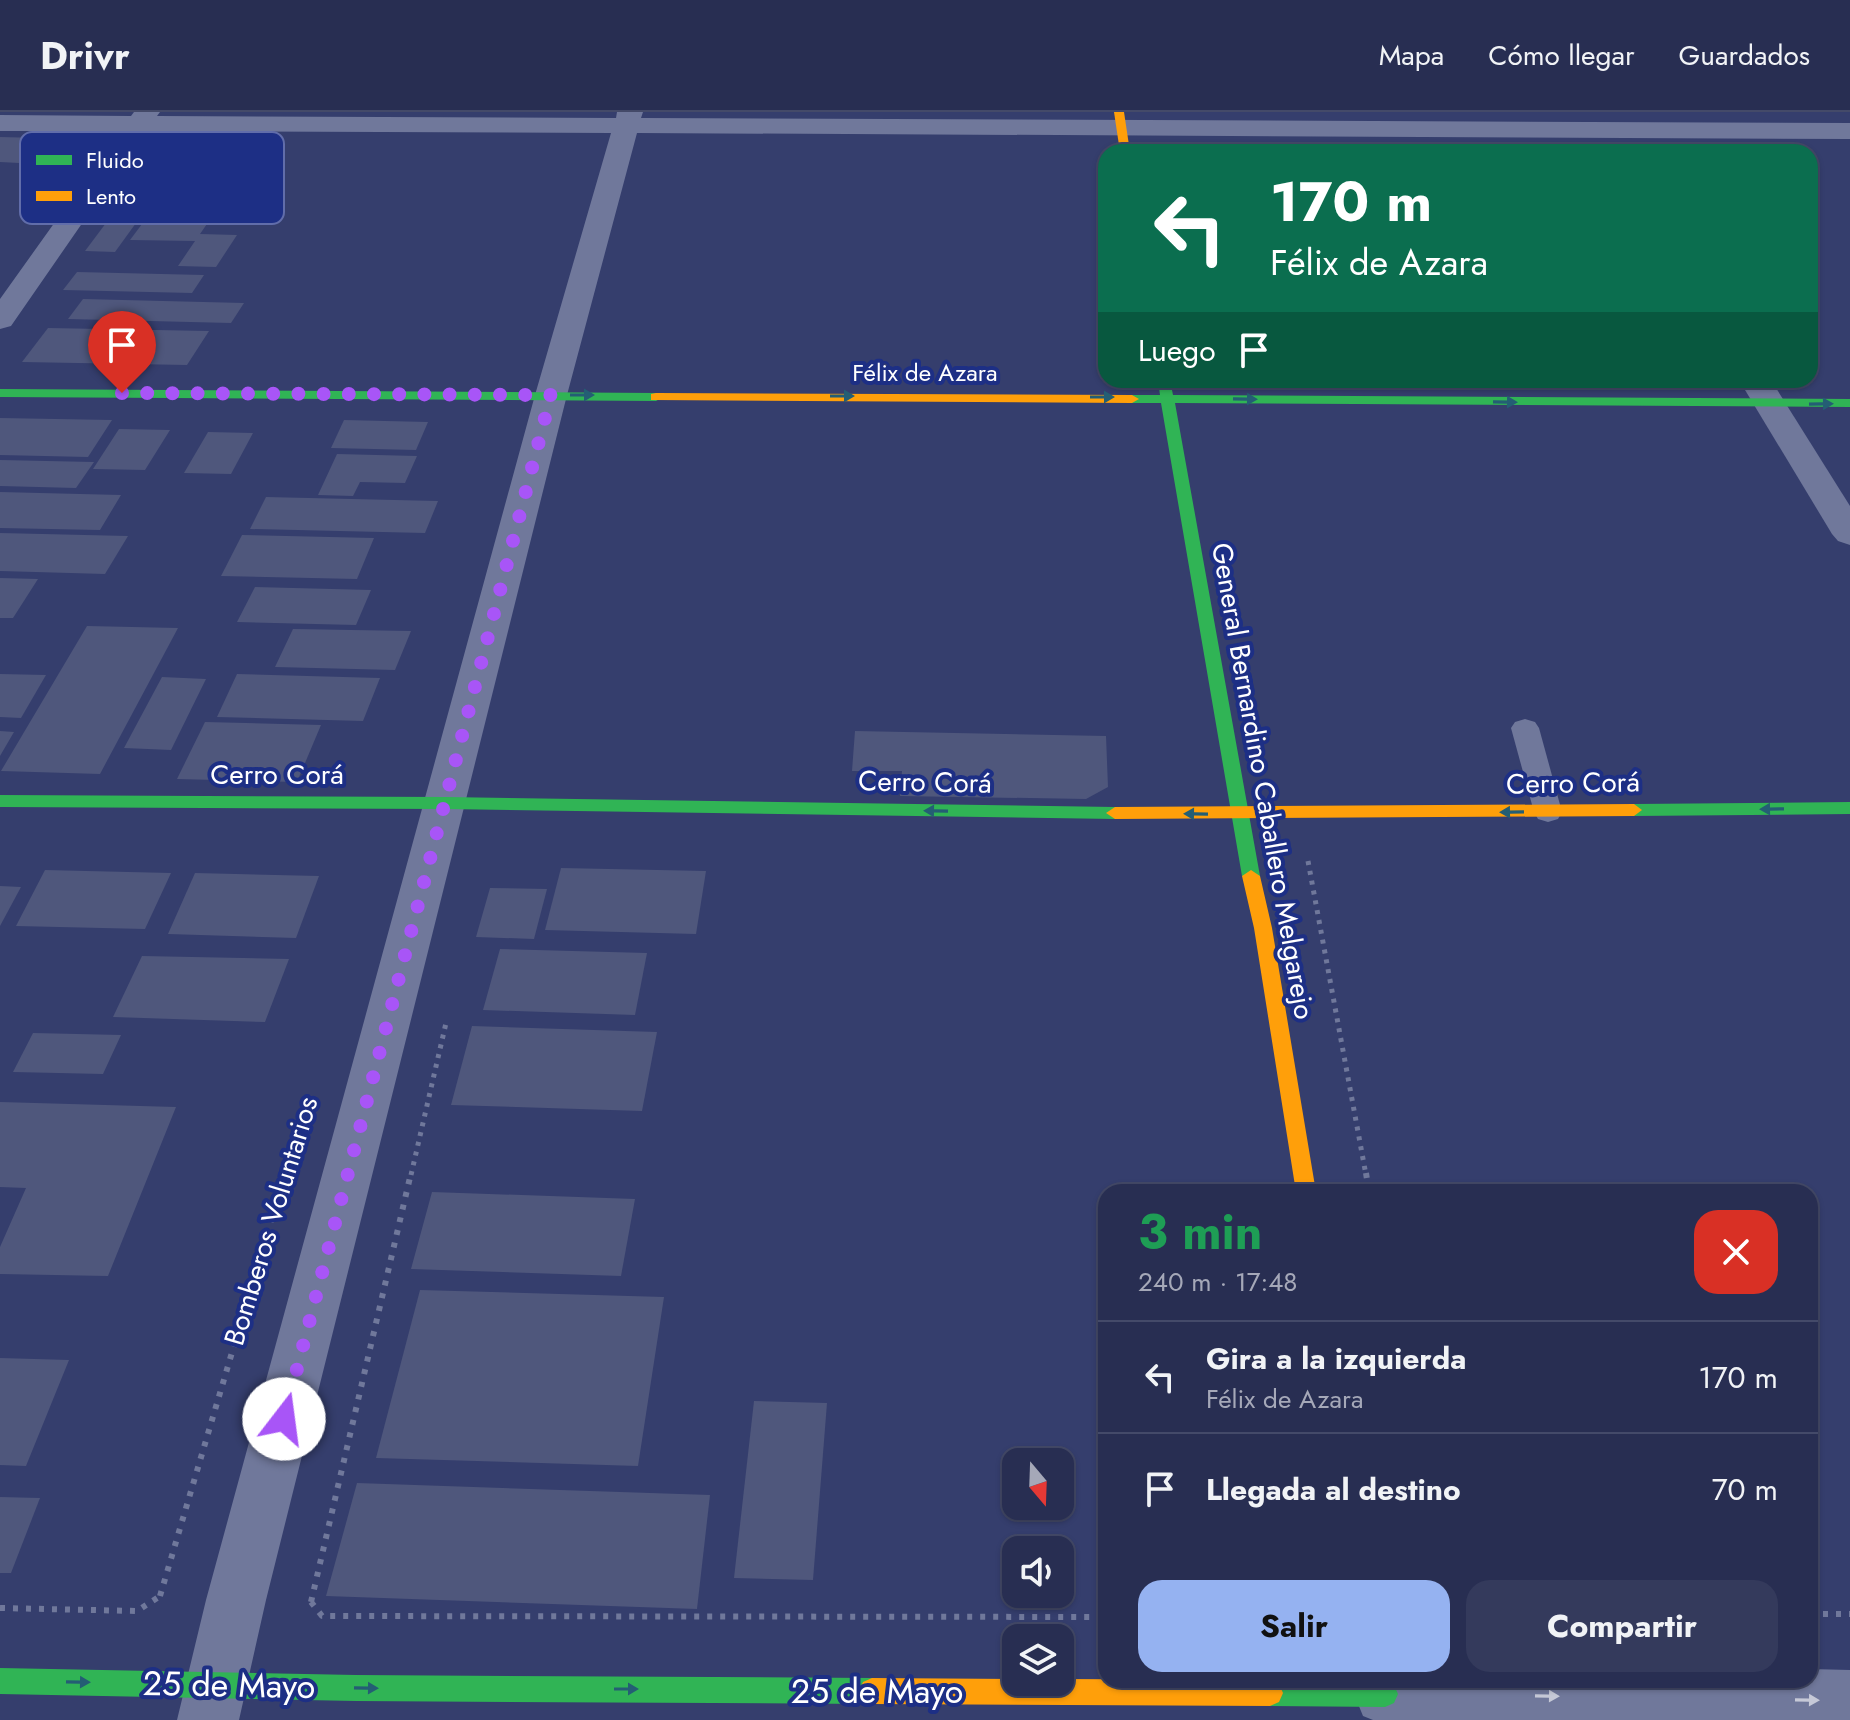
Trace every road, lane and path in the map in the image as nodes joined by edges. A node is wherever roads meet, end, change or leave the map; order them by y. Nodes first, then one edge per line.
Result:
1 (143, 118) edge
2 (628, 119) edge
3 (0, 123) edge
4 (1122, 131) edge
5 (1606, 131) edge
6 (1850, 131) edge
7 (68, 224) edge
8 (0, 320) edge
9 (1165, 389) edge
10 (1763, 392) edge
11 (0, 393) edge
12 (551, 395) junction
13 (1850, 403) edge
14 (1850, 534) edge
15 (1525, 728) dead end
16 (0, 801) edge
17 (446, 803) junction
18 (1850, 808) edge
19 (1548, 812) junction
20 (1241, 815) junction
21 (1308, 861) dead end
22 (449, 1014) dead end
23 (305, 1106) dead end
24 (1305, 1184) edge
25 (1368, 1184) edge
26 (0, 1608) edge
27 (1818, 1614) edge
28 (1850, 1614) edge
29 (1098, 1617) edge
30 (0, 1681) edge
31 (1385, 1694) edge
32 (1850, 1701) edge
33 (213, 1702) edge

1 - 2 street
1 - 3 street
2 - 4 street
2 - 12 street, Bomberos Voluntarios
4 - 5 street
5 - 6 street
7 - 8 street
9 -> 10 street, Félix de Azara
12 -> 9 street, Félix de Azara
9 - 20 street, General Bernardino Caballero Melgarejo
10 -> 13 street, Félix de Azara
10 - 14 street
11 - 12 street, Félix de Azara
12 - 17 street, Bomberos Voluntarios
15 - 19 lane
16 - 17 street, Cerro Corá
20 -> 17 street, Cerro Corá
17 - 33 street, Bomberos Voluntarios
18 -> 19 street, Cerro Corá
19 -> 20 street, Cerro Corá
20 - 24 street, General Bernardino Caballero Melgarejo
21 - 25 path, General Bernardino Caballero Melgarejo
22 - 29 path
23 - 26 path, Bomberos Voluntarios
27 - 28 path
30 -> 33 street, 25 de Mayo
31 -> 32 street, 25 de Mayo
33 -> 31 street, 25 de Mayo

